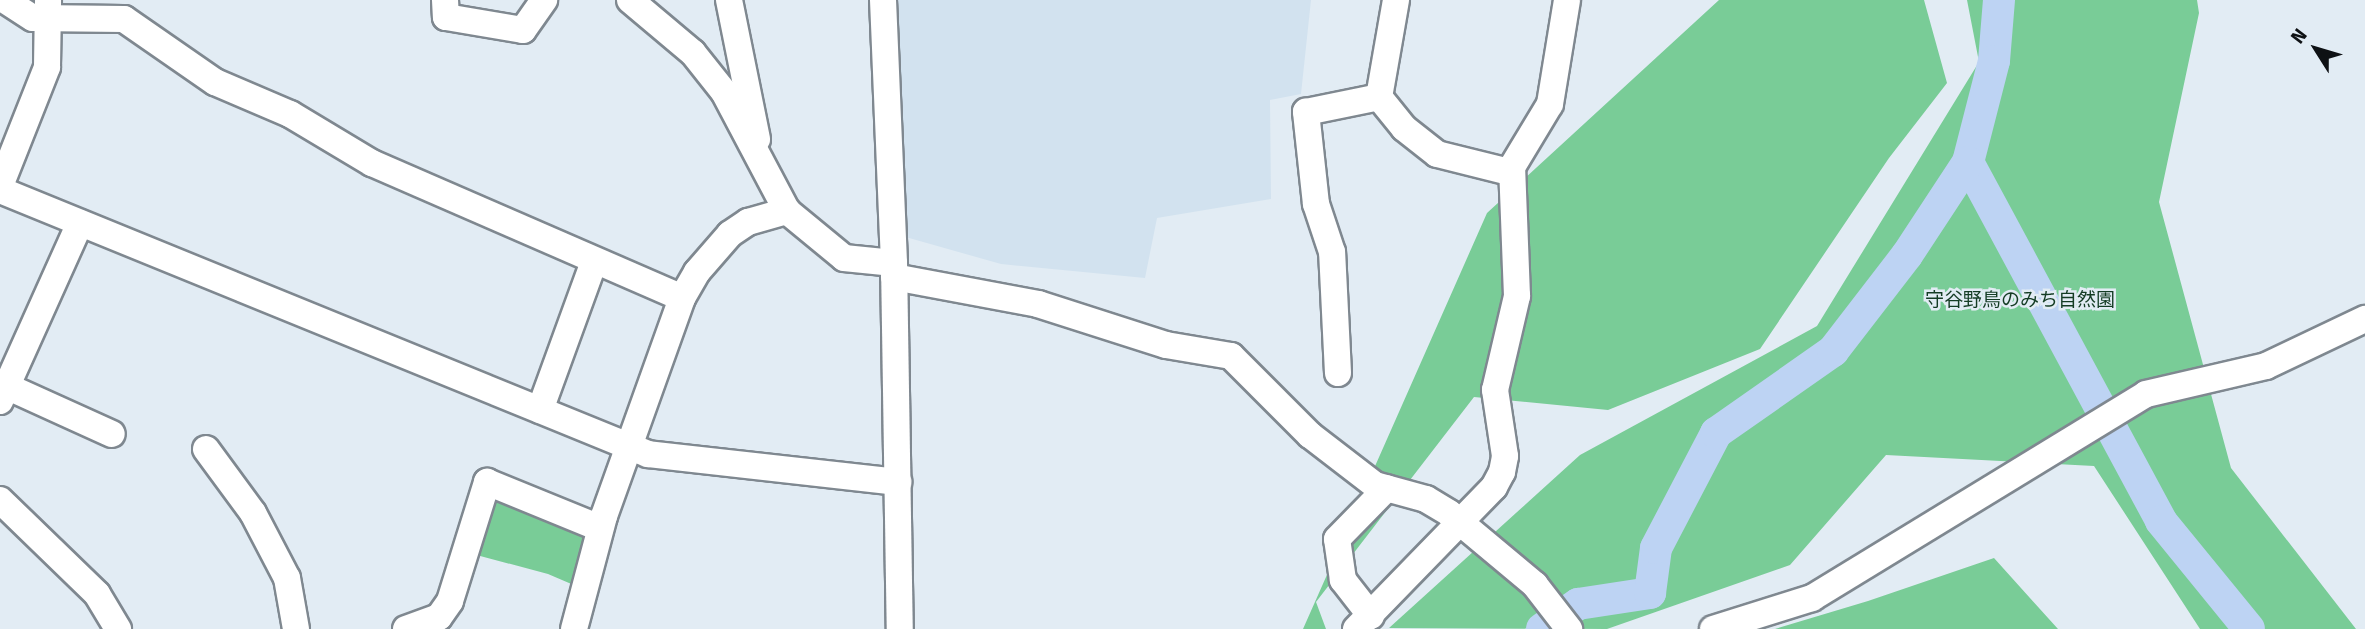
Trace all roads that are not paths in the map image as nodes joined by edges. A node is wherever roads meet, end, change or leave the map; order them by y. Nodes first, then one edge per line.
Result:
1 (5, 0) edge
2 (445, 0) edge
3 (544, 0) edge
4 (631, 0) edge
5 (729, 0) edge
6 (883, 0) edge
7 (1396, 0) edge
8 (1567, 0) edge
9 (48, 10) edge
10 (132, 10) edge
11 (1379, 97) junction
12 (763, 166) junction
13 (1513, 169) junction
14 (0, 188) edge
15 (786, 211) junction
16 (80, 223) junction
17 (594, 262) junction
18 (894, 270) junction
19 (682, 298) junction
20 (2365, 319) edge
21 (1338, 373) dead end
22 (3, 394) edge
23 (540, 410) junction
24 (111, 434) dead end
25 (629, 448) junction
26 (206, 449) dead end
27 (898, 482) junction
28 (1387, 488) junction
29 (0, 500) edge
30 (1458, 523) junction
31 (600, 528) junction
32 (1782, 619) edge
33 (1364, 622) edge
34 (118, 629) edge
35 (296, 629) edge
36 (406, 629) edge
37 (574, 629) edge
38 (900, 629) edge
39 (1569, 629) edge
40 (1713, 629) edge

1 - 9 street
2 - 3 street
4 - 12 street
5 - 12 street
6 - 18 street
7 - 11 street
8 - 13 street
9 - 10 street
9 - 14 street
10 - 17 street
11 - 13 street
11 - 21 street
12 - 15 street
13 - 30 street
14 - 16 street
15 - 18 street
15 - 19 street
16 - 22 street
16 - 23 street
17 - 19 street
17 - 23 street
18 - 27 street
18 - 28 street
19 - 25 street
20 - 32 street
22 - 24 street
23 - 25 street
25 - 27 street
25 - 31 street
26 - 35 street
27 - 38 street
28 - 30 street
28 - 33 street
29 - 34 street
30 - 33 street
30 - 39 street
31 - 36 street
31 - 37 street
32 - 40 street

